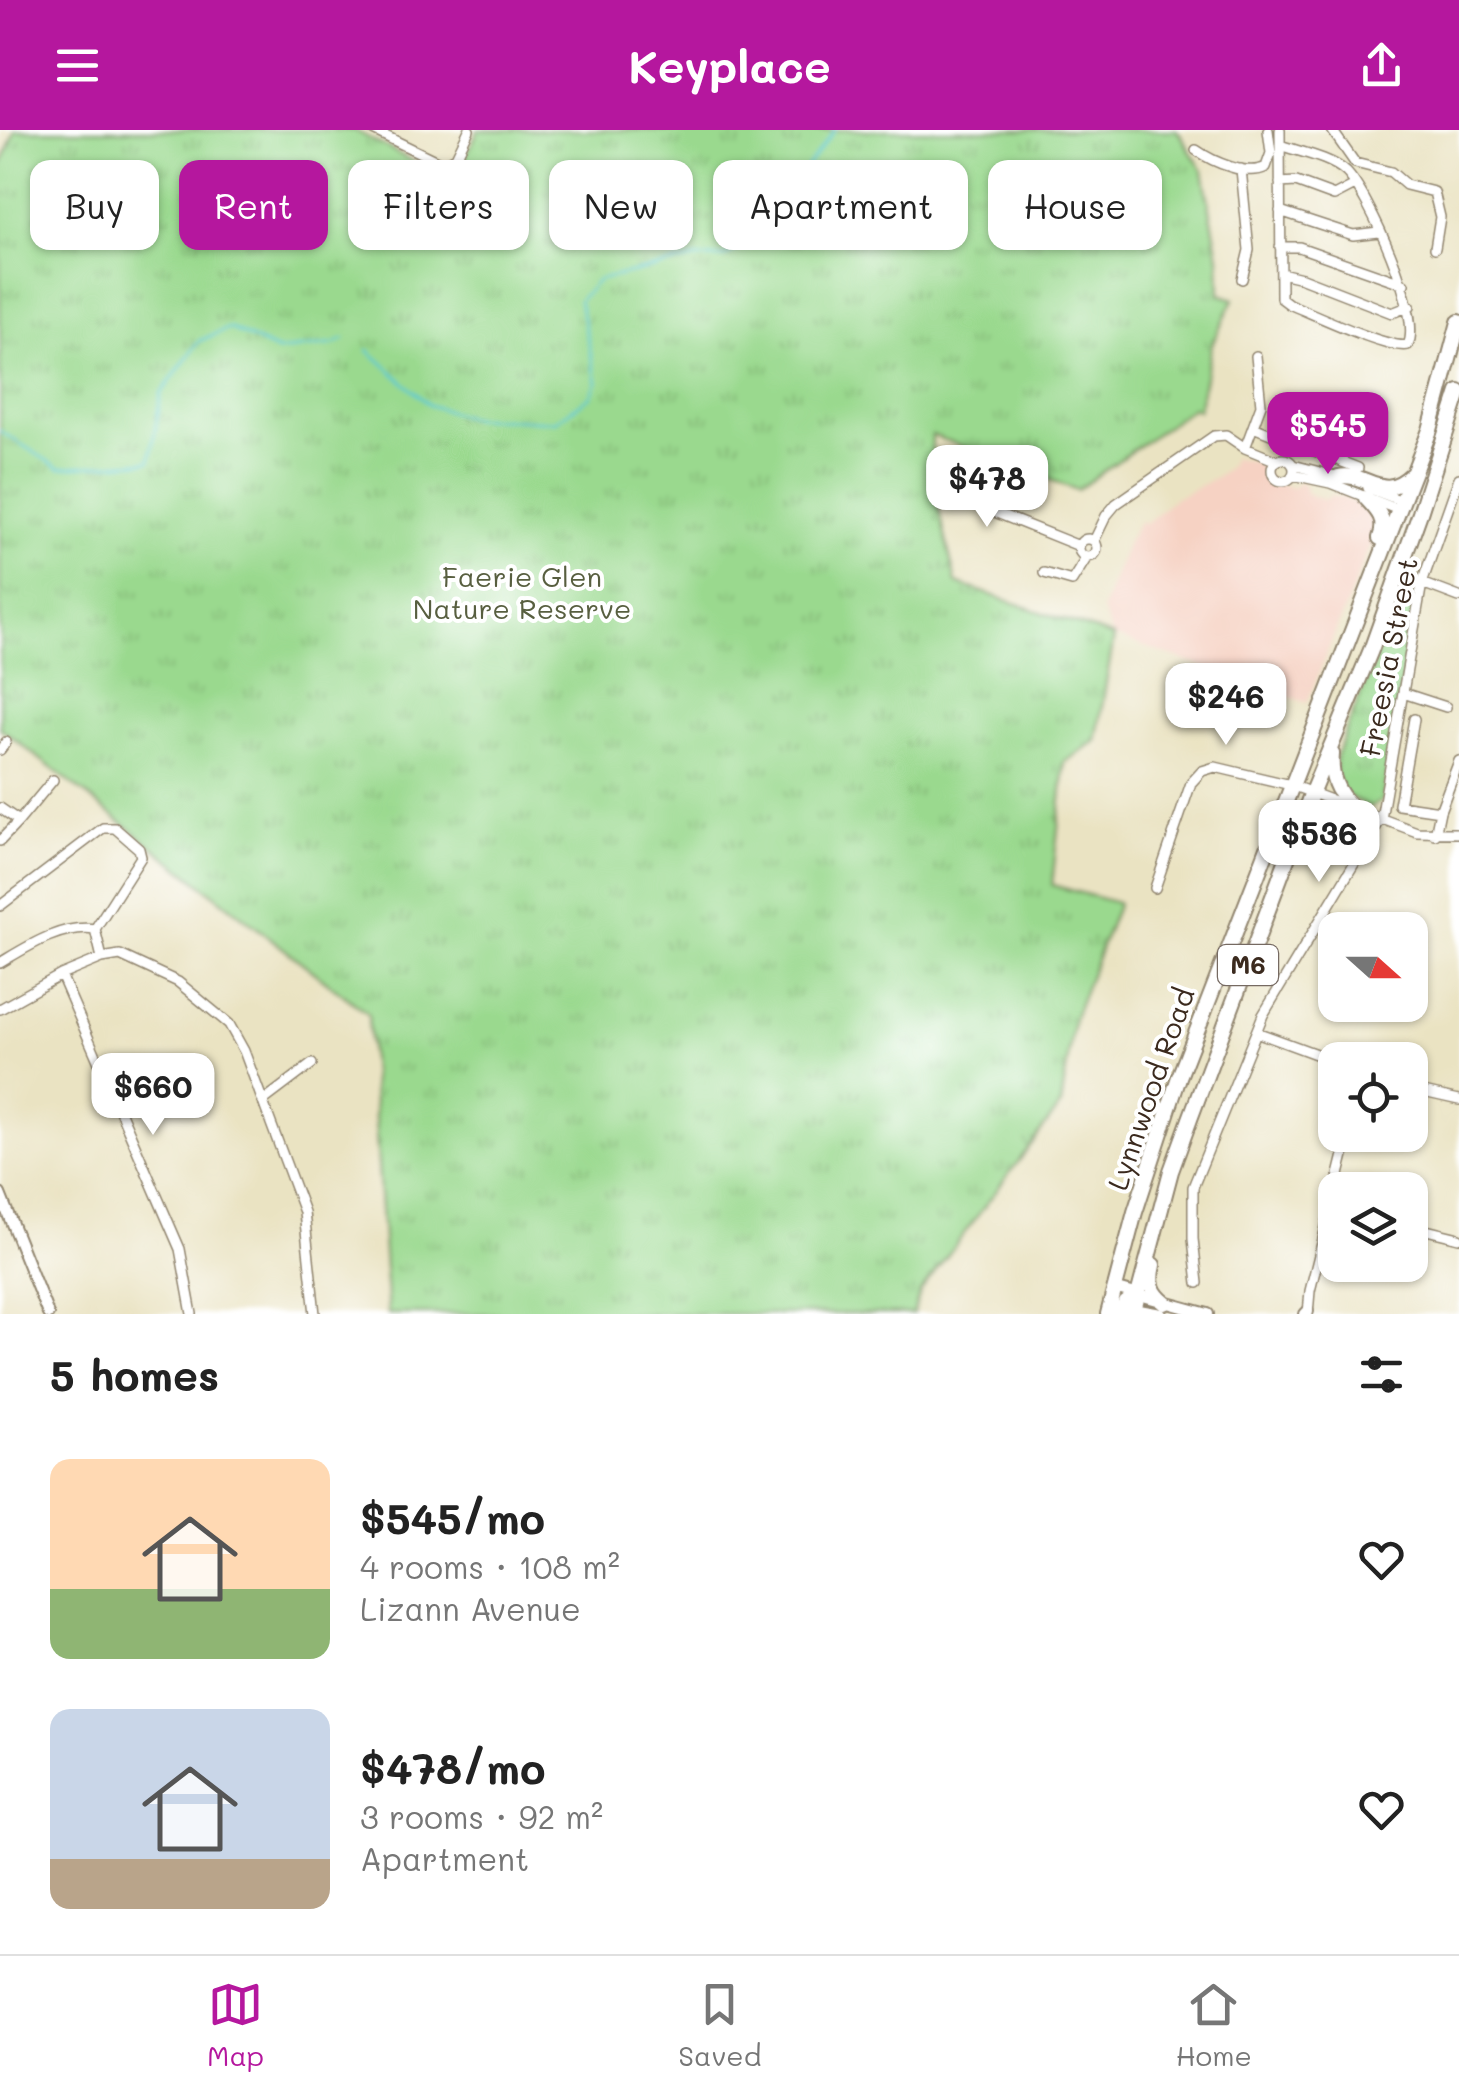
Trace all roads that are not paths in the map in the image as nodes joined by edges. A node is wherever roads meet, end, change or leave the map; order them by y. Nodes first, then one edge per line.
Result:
1 (374, 130) edge
2 (469, 130) edge
3 (1268, 130) edge
4 (1280, 130) edge
5 (1332, 130) edge
6 (1280, 145) junction
7 (1196, 150) dead end
8 (1241, 169) junction
9 (1280, 183) junction
10 (1355, 185) junction
11 (1280, 211) junction
12 (1379, 232) junction
13 (1280, 247) junction
14 (1435, 248) dead end
15 (1281, 273) junction
16 (1242, 278) dead end
17 (1404, 284) junction
18 (1410, 306) junction
19 (1459, 322) edge
20 (1256, 356) dead end
21 (1459, 383) edge
22 (1459, 392) edge
23 (1354, 403) dead end
24 (1253, 428) junction
25 (1246, 448) junction
26 (1311, 450) junction
27 (1275, 467) junction
28 (1358, 468) dead end
29 (1293, 470) junction
30 (964, 471) dead end
31 (1412, 473) junction
32 (1338, 476) junction
33 (1459, 478) edge
34 (1366, 498) junction
35 (1405, 506) junction
36 (1412, 534) junction
37 (1094, 541) junction
38 (1080, 546) junction
39 (1087, 557) junction
40 (1044, 572) dead end
41 (1422, 584) junction
42 (1459, 597) edge
43 (1360, 610) junction
44 (1403, 693) junction
45 (1446, 707) dead end
46 (1414, 719) dead end
47 (1332, 743) junction
48 (1459, 761) edge
49 (53, 780) dead end
50 (1291, 785) junction
51 (1312, 792) junction
52 (1352, 807) junction
53 (0, 808) edge
54 (1440, 811) junction
55 (1381, 819) junction
56 (20, 821) junction
57 (1459, 833) edge
58 (1435, 835) junction
59 (0, 840) edge
60 (1155, 888) dead end
61 (0, 906) edge
62 (94, 929) junction
63 (102, 958) junction
64 (0, 964) edge
65 (61, 975) junction
66 (0, 1009) edge
67 (1256, 1032) junction
68 (1318, 1055) edge
69 (312, 1064) dead end
70 (1428, 1093) edge
71 (263, 1100) junction
72 (1459, 1100) edge
73 (1190, 1119) junction
74 (0, 1194) edge
75 (1428, 1230) edge
76 (1459, 1238) edge
77 (1318, 1266) edge
78 (1198, 1282) dead end
79 (1123, 1304) edge
80 (1163, 1308) edge
81 (1307, 1313) edge
82 (48, 1314) edge
83 (192, 1314) edge
84 (316, 1314) edge
85 (1208, 1314) edge

1 - 2 street
3 - 8 street
4 - 6 street
5 - 14 street
6 - 9 street
6 - 10 street
7 - 8 street
8 - 16 street
9 - 10 street
9 - 11 street
10 - 12 street
11 - 12 street
11 - 13 street
12 - 17 street
13 - 15 street
13 - 17 street
15 - 18 street
15 - 18 street
17 - 18 street
19 - 31 main road, Lynnwood Road / M6
20 - 24 street
21 - 35 main road
22 - 36 main road, Lynnwood Road / M6
23 - 26 street
24 - 25 street
24 - 26 street
25 - 27 street
25 - 37 street
26 - 28 street
27 - 29 street
27 - 29 street
29 - 32 street
29 - 34 street
30 - 38 street
31 - 32 main road
31 - 35 main road, Lynnwood Road / M6
32 - 35 street
33 - 41 street, Freesia Street
34 - 35 street
34 - 43 main road
35 - 36 main road
35 - 43 main road, Lynnwood Road / M6
36 - 47 main road, Lynnwood Road / M6
37 - 38 street
37 - 39 street
38 - 39 street
39 - 40 street
41 - 42 street
41 - 44 street, Freesia Street
43 - 50 main road, Lynnwood Road / M6
44 - 45 street
44 - 55 street, Freesia Street
46 - 54 street
47 - 51 main road, Lynnwood Road / M6
47 - 52 main road
48 - 54 street
49 - 56 street
50 - 51 street
50 - 60 street
50 - 79 main road, Lynnwood Road / M6
51 - 52 street
51 - 73 main road, Lynnwood Road / M6
52 - 55 street
53 - 56 street
54 - 58 street
55 - 58 street
55 - 67 street, Freesia Street
56 - 59 street
57 - 58 street
61 - 62 street
62 - 63 street
62 - 64 street
63 - 65 street
63 - 71 street
65 - 66 street
65 - 83 street
67 - 68 street
67 - 78 street, Freesia Street
69 - 71 street
70 - 72 street
71 - 84 street
73 - 79 main road, Lynnwood Road / M6
73 - 80 main road
74 - 82 street
75 - 76 street
77 - 81 street
79 - 80 street
80 - 85 street

